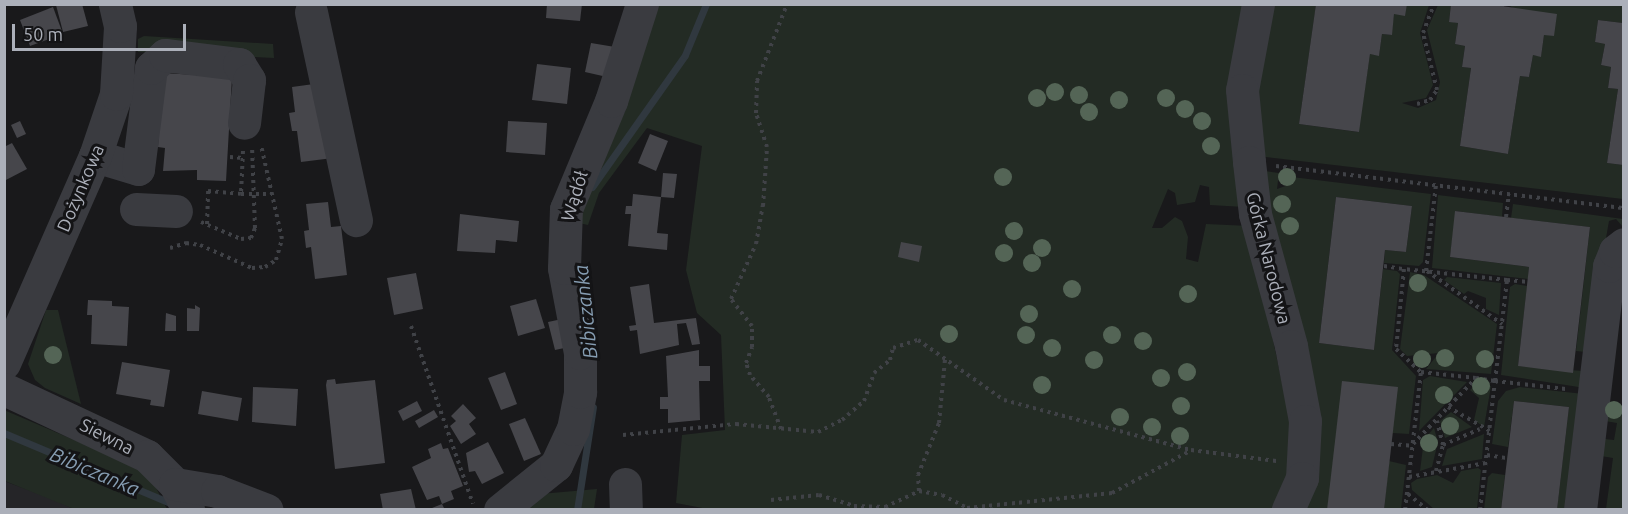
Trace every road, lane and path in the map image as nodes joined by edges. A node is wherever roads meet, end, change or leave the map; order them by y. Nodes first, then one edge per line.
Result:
1 (115, 4) edge
2 (642, 4) edge
3 (786, 4) edge
4 (1258, 4) edge
5 (1434, 4) edge
6 (311, 12) dead end
7 (1417, 104) dead end
8 (252, 133) junction
9 (95, 156) junction
10 (230, 157) dead end
11 (243, 158) junction
12 (1249, 162) junction
13 (1436, 186) junction
14 (241, 194) junction
15 (272, 194) junction
16 (254, 195) junction
17 (1509, 195) junction
18 (1623, 208) edge
19 (136, 209) dead end
20 (187, 215) joint
21 (1506, 217) dead end
22 (356, 220) dead end
23 (207, 224) junction
24 (1623, 244) edge
25 (170, 248) dead end
26 (1384, 266) dead end
27 (1404, 269) junction
28 (1426, 271) junction
29 (1507, 280) junction
30 (1528, 282) dead end
31 (1502, 324) junction
32 (411, 326) dead end
33 (945, 359) junction
34 (4, 363) edge
35 (1421, 372) junction
36 (1582, 372) junction
37 (1476, 378) junction
38 (1495, 381) junction
39 (4, 389) edge
40 (1448, 407) junction
41 (1437, 420) junction
42 (781, 429) junction
43 (1481, 429) junction
44 (1490, 431) junction
45 (623, 435) dead end
46 (1391, 444) dead end
47 (1412, 445) junction
48 (1443, 445) junction
49 (1191, 450) junction
50 (1487, 455) junction
51 (1507, 458) dead end
52 (1303, 463) junction
53 (1486, 463) junction
54 (1436, 471) junction
55 (1409, 477) junction
56 (919, 491) junction
57 (1407, 493) junction
58 (182, 497) edge
59 (771, 500) dead end
60 (267, 510) edge
61 (475, 510) edge
62 (500, 510) edge
63 (1288, 510) edge
64 (1405, 510) edge
65 (1428, 510) edge
66 (1480, 510) edge
67 (1580, 510) edge

1 - 9 street, Dożynkowa
2 - 62 street, Wądół
3 - 42 path
4 - 12 street, Górka Narodowa
5 - 7 path
6 - 22 street
8 - 9 street
8 - 11 path
8 - 15 path
8 - 16 path
9 - 34 street, Dożynkowa
10 - 11 path
11 - 14 path
12 - 13 path
12 - 52 street, Górka Narodowa
13 - 17 path
13 - 28 path
14 - 16 path
14 - 23 path
15 - 16 path
15 - 25 path
16 - 23 path
17 - 18 path
17 - 21 path
19 - 20 street
20 - 23 path
24 - 36 street
26 - 27 path
27 - 28 path
27 - 35 path
28 - 29 path
28 - 31 path
29 - 30 path
29 - 31 path
31 - 38 path
32 - 61 path
33 - 42 path
33 - 49 path
33 - 56 path
35 - 37 path
35 - 47 path
36 - 38 path
36 - 67 street
37 - 38 path
37 - 40 path
38 - 44 path
39 - 58 street, Siewna
40 - 41 path
40 - 43 path
41 - 47 path
41 - 48 path
42 - 45 path
43 - 44 path
43 - 48 path
44 - 50 path
46 - 47 path
47 - 55 path
48 - 54 path
49 - 52 path
49 - 56 path
50 - 51 path
50 - 53 path
52 - 63 street, Górka Narodowa
53 - 54 path
53 - 66 path
54 - 55 path
55 - 57 path
56 - 59 path
57 - 64 path
57 - 65 path
58 - 60 street

